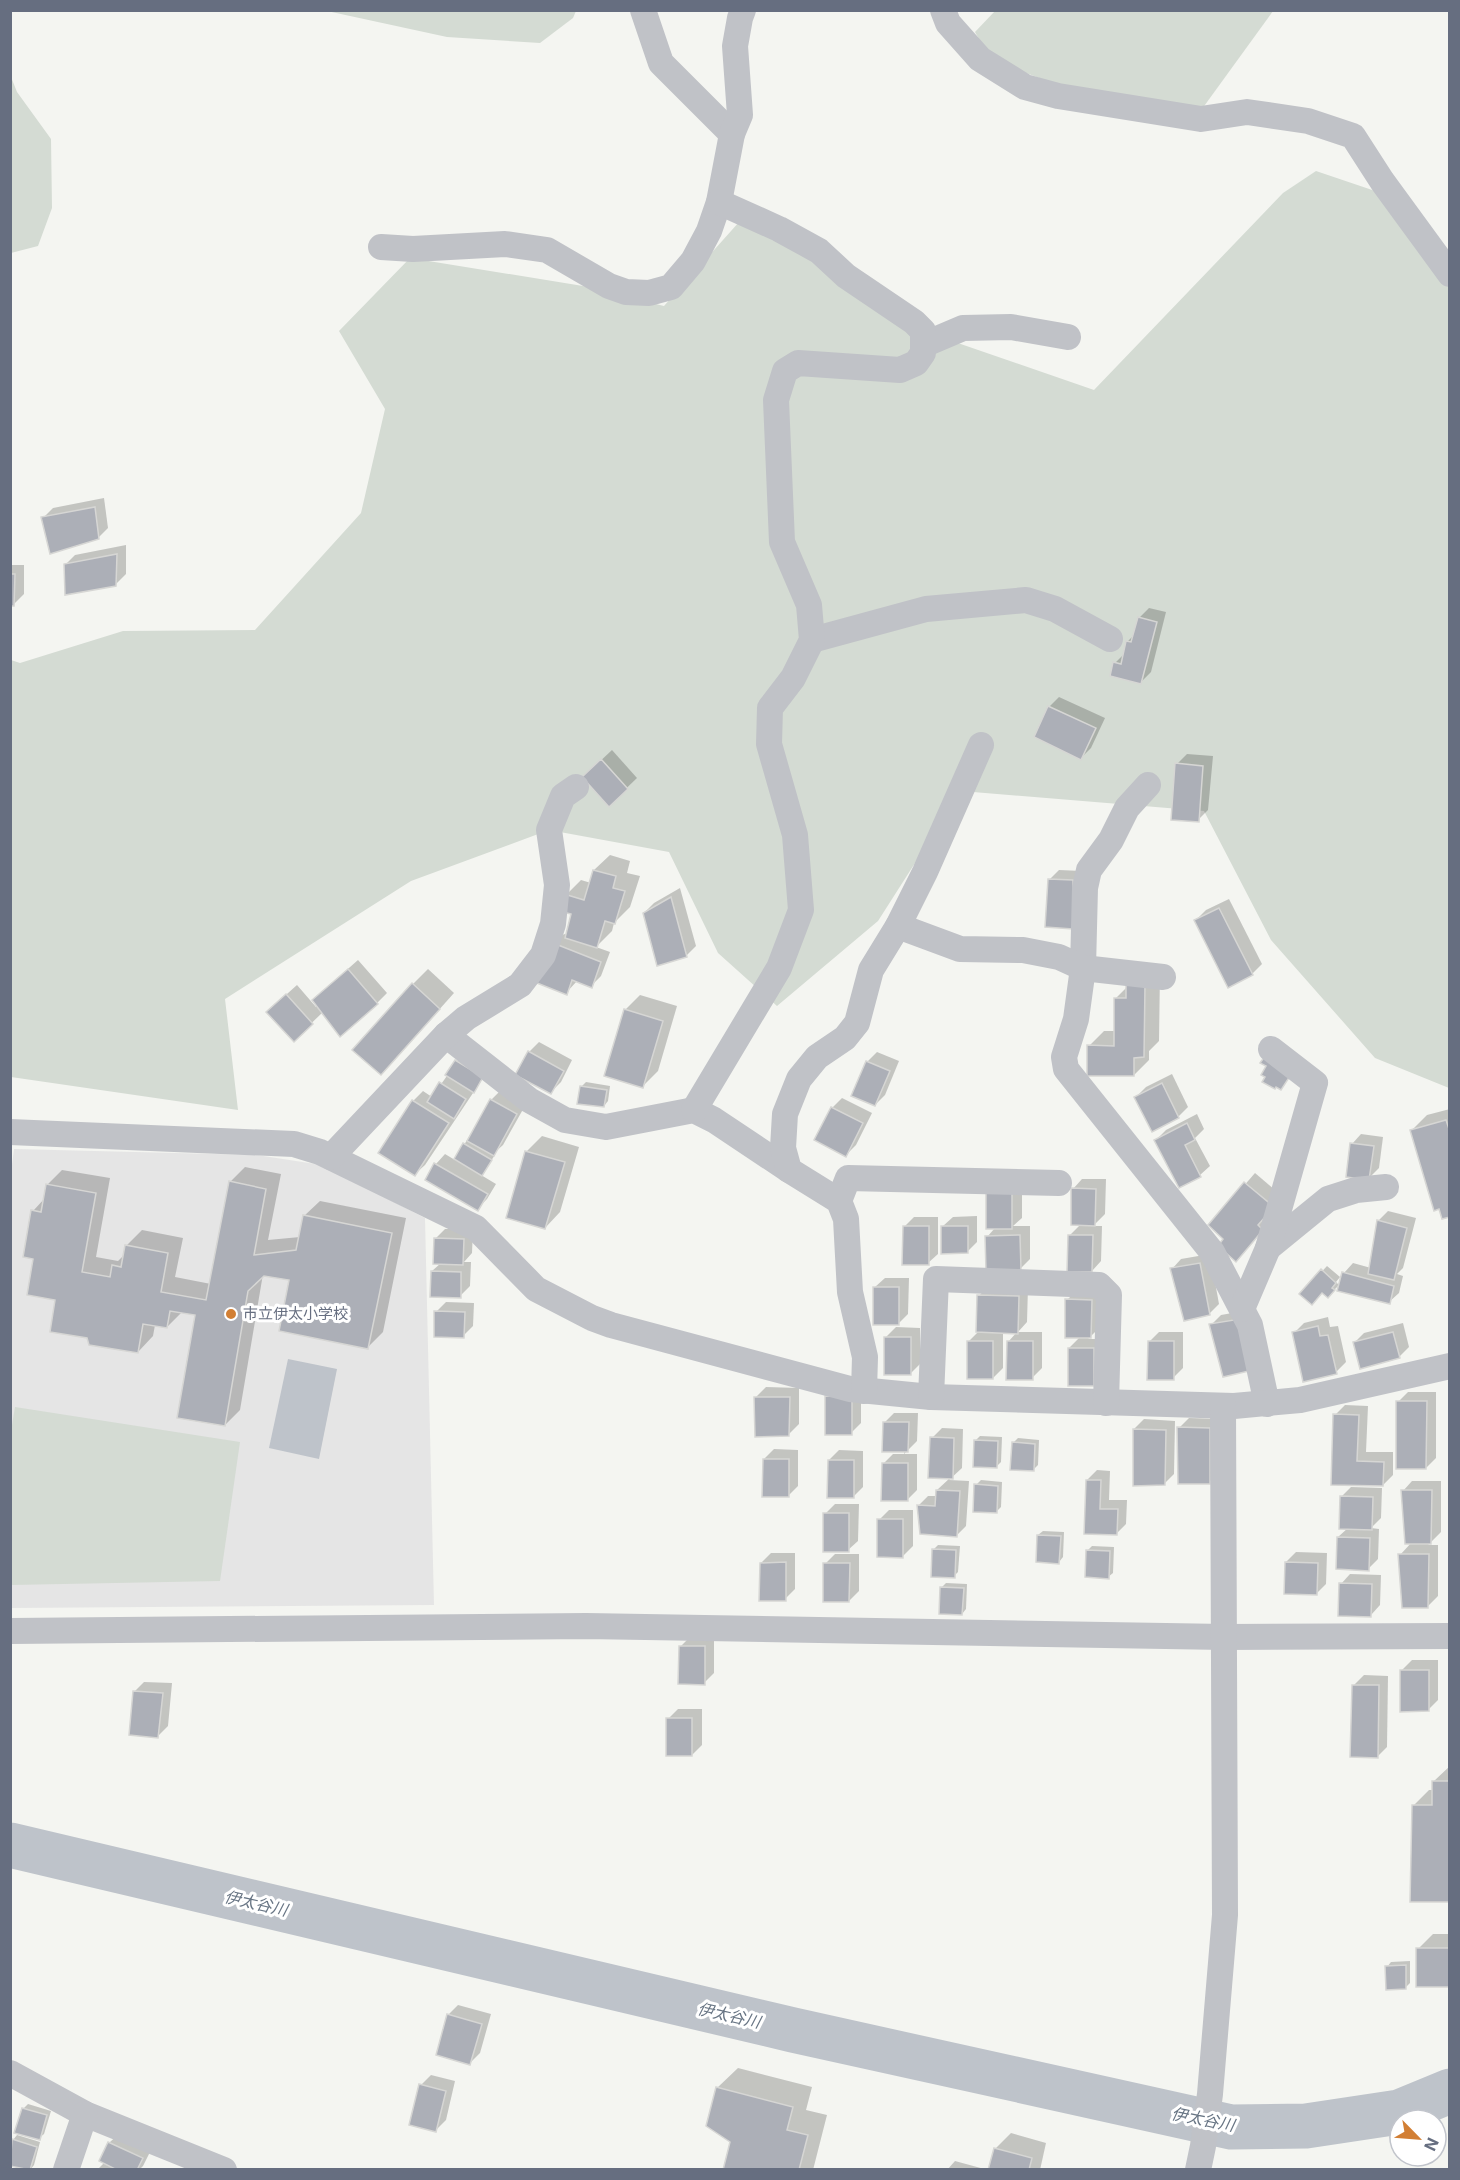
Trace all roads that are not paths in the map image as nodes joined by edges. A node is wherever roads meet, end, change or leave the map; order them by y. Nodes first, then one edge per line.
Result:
1 (643, 10) edge
2 (743, 10) edge
3 (943, 10) edge
4 (732, 134) junction
5 (719, 202) junction
6 (381, 247) dead end
7 (1449, 274) edge
8 (1068, 337) dead end
9 (923, 345) junction
10 (1110, 639) dead end
11 (812, 640) junction
12 (981, 745) dead end
13 (1148, 785) dead end
14 (576, 787) dead end
15 (898, 926) junction
16 (1083, 968) junction
17 (1163, 977) dead end
18 (446, 1035) junction
19 (1271, 1049) dead end
20 (694, 1110) junction
21 (10, 1132) edge
22 (331, 1157) junction
23 (789, 1170) junction
24 (1059, 1183) dead end
25 (1386, 1187) dead end
26 (839, 1201) junction
27 (1268, 1248) junction
28 (1242, 1309) junction
29 (1449, 1366) edge
30 (864, 1390) junction
31 (931, 1397) junction
32 (1106, 1403) junction
33 (1267, 1404) junction
34 (1223, 1406) junction
35 (10, 1631) edge
36 (1449, 1636) edge
37 (1225, 1637) junction
38 (10, 2073) edge
39 (86, 2114) junction
40 (1201, 2158) edge
41 (66, 2169) edge
42 (224, 2169) edge

1 - 4 street
2 - 4 street
3 - 7 street
4 - 5 street
5 - 6 street
5 - 9 street
8 - 9 street
9 - 11 street
10 - 11 street
11 - 20 street
12 - 15 street
13 - 16 street
14 - 18 street
15 - 16 street
15 - 23 street
16 - 17 street
16 - 28 street
18 - 20 street
18 - 22 street
19 - 27 street
20 - 23 street
21 - 22 street
22 - 30 street
23 - 26 street
24 - 26 street
25 - 27 street
26 - 30 street
27 - 28 street
28 - 33 street
29 - 33 street
30 - 31 street
31 - 32 street
31 - 32 street
32 - 34 street
33 - 34 street
34 - 37 street
35 - 37 street
36 - 37 street
37 - 40 street
38 - 39 street
39 - 41 street
39 - 42 street

